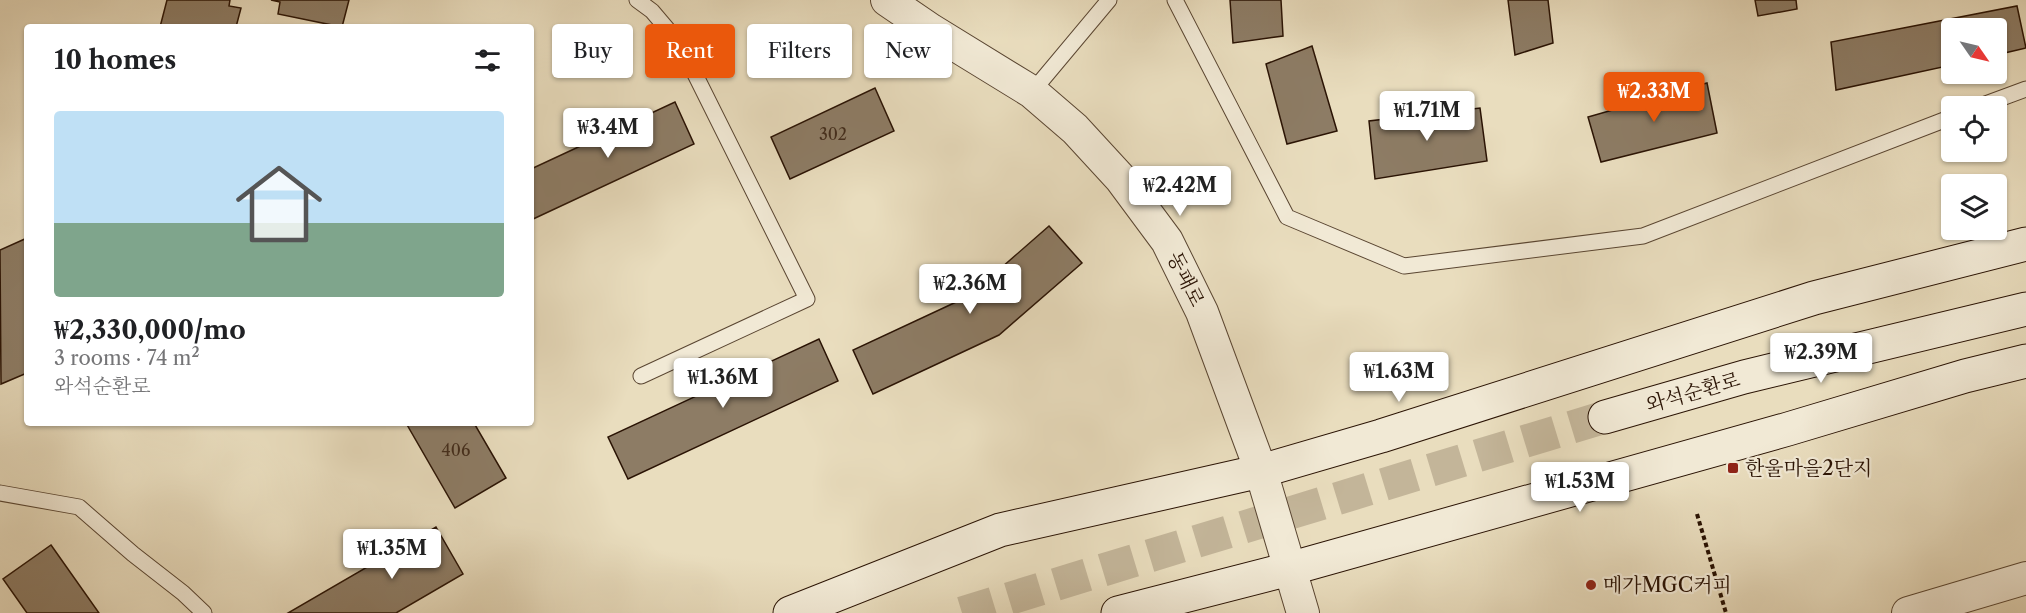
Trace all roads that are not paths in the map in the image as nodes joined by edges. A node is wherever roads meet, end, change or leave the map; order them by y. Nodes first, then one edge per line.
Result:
1 (637, 0) edge
2 (887, 0) edge
3 (1109, 0) edge
4 (1175, 0) edge
5 (2026, 89) edge
6 (1032, 92) junction
7 (2007, 96) edge
8 (1941, 121) edge
9 (2026, 244) edge
10 (2026, 309) edge
11 (2026, 361) edge
12 (641, 376) dead end
13 (1605, 417) tunnel mouth
14 (1261, 471) junction
15 (0, 493) edge
16 (1289, 569) junction
17 (2026, 578) edge
18 (204, 613) edge
19 (790, 613) edge
20 (1118, 613) edge
21 (1303, 613) edge
22 (1908, 613) edge

1 - 12 lane
2 - 6 street, 동패로
3 - 6 lane
4 - 8 lane
5 - 7 lane
6 - 14 street, 동패로
9 - 14 street
10 - 13 street, 와석순환로
11 - 16 street
14 - 16 street, 동패로
14 - 19 street
15 - 18 lane
16 - 20 street
16 - 21 street, 동패로
17 - 22 street

